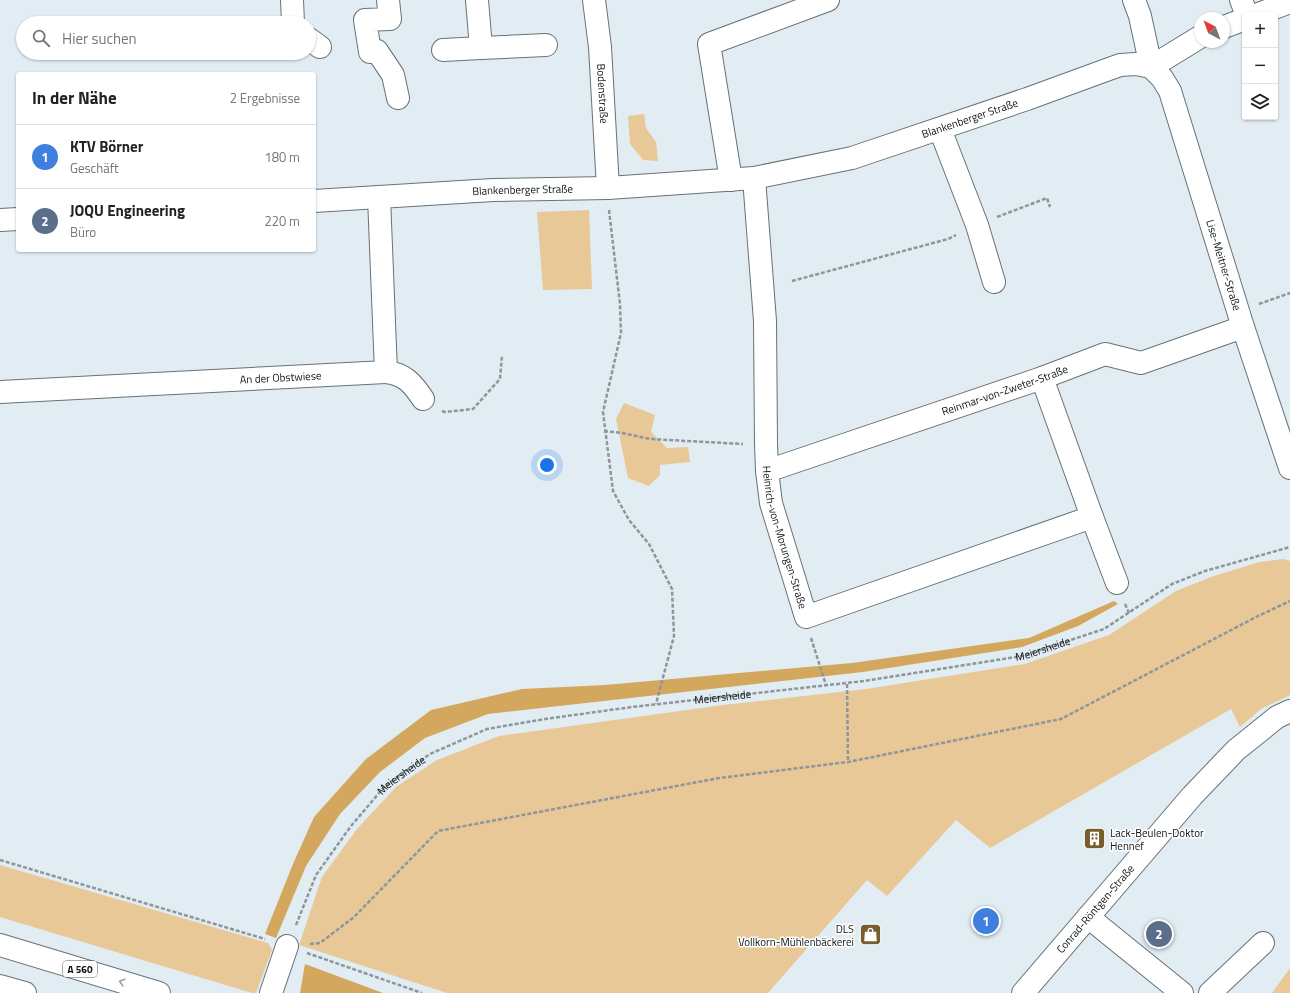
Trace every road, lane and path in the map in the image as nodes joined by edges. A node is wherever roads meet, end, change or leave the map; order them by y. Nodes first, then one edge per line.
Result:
1 (292, 0) edge
2 (388, 0) edge
3 (477, 0) edge
4 (594, 0) edge
5 (828, 0) edge
6 (1134, 0) edge
7 (1241, 0) edge
8 (1290, 2) edge
9 (1246, 12) edge
10 (1264, 12) edge
11 (293, 16) edge
12 (1242, 20) edge
13 (1230, 25) edge
14 (1194, 41) edge
15 (546, 45) dead end
16 (481, 48) junction
17 (443, 50) dead end
18 (1151, 67) junction
19 (398, 98) dead end
20 (940, 129) junction
21 (754, 178) junction
22 (731, 180) junction
23 (608, 188) junction
24 (379, 197) junction
25 (316, 201) edge
26 (1050, 207) dead end
27 (16, 219) edge
28 (0, 220) edge
29 (977, 224) junction
30 (792, 281) dead end
31 (994, 282) dead end
32 (1290, 293) edge
33 (1241, 319) junction
34 (502, 356) dead end
35 (386, 372) junction
36 (1042, 378) junction
37 (0, 392) edge
38 (423, 399) joint
39 (604, 431) junction
40 (766, 443) junction
41 (1290, 468) edge
42 (767, 472) junction
43 (1092, 517) junction
44 (1290, 547) edge
45 (1117, 583) dead end
46 (1290, 601) edge
47 (814, 648) dead end
48 (847, 684) junction
49 (826, 685) junction
50 (656, 704) junction
51 (1290, 711) edge
52 (848, 762) junction
53 (0, 860) edge
54 (1088, 917) junction
55 (1263, 943) dead end
56 (0, 945) edge
57 (287, 946) junction
58 (0, 986) edge
59 (24, 993) edge
60 (159, 993) edge
61 (270, 993) edge
62 (422, 993) edge
63 (1023, 993) edge
64 (1182, 993) edge
65 (1210, 993) edge

1 - 11 main road
2 - 19 main road
3 - 16 main road
4 - 23 main road, Bodenstraße
5 - 22 main road
6 - 18 main road
7 - 9 main road
8 - 10 main road
12 - 13 main road
14 - 18 main road
15 - 16 main road
16 - 17 main road
18 - 20 main road, Blankenberger Straße
18 - 33 main road, Lise-Meitner-Straße
20 - 21 main road, Blankenberger Straße
20 - 29 main road
21 - 22 main road, Blankenberger Straße
21 - 40 main road, Heinrich-von-Morungen-Straße
22 - 23 main road, Blankenberger Straße
23 - 24 main road, Blankenberger Straße
23 - 39 path
24 - 25 main road, Blankenberger Straße
24 - 35 main road
26 - 29 path
27 - 28 main road
29 - 30 path
29 - 31 main road
32 - 33 path
33 - 36 main road, Reinmar-von-Zweter-Straße
33 - 41 main road, Lise-Meitner-Straße
34 - 38 path
35 - 37 main road, An der Obstwiese
35 - 38 main road
36 - 42 main road, Reinmar-von-Zweter-Straße
36 - 43 main road
39 - 40 path
39 - 50 path
40 - 42 main road, Heinrich-von-Morungen-Straße
42 - 43 main road, Heinrich-von-Morungen-Straße
43 - 45 main road
44 - 48 path, Meiersheide
46 - 52 path
47 - 49 path
48 - 49 path, Meiersheide
48 - 52 path
49 - 50 path, Meiersheide
50 - 57 path, Meiersheide
51 - 54 main road, Conrad-Röntgen-Straße
52 - 57 path
53 - 57 path
54 - 63 main road, Conrad-Röntgen-Straße
54 - 64 main road
55 - 65 main road
60 -> 56 main road, A 560
57 - 61 main road
57 - 62 path
58 - 59 main road

